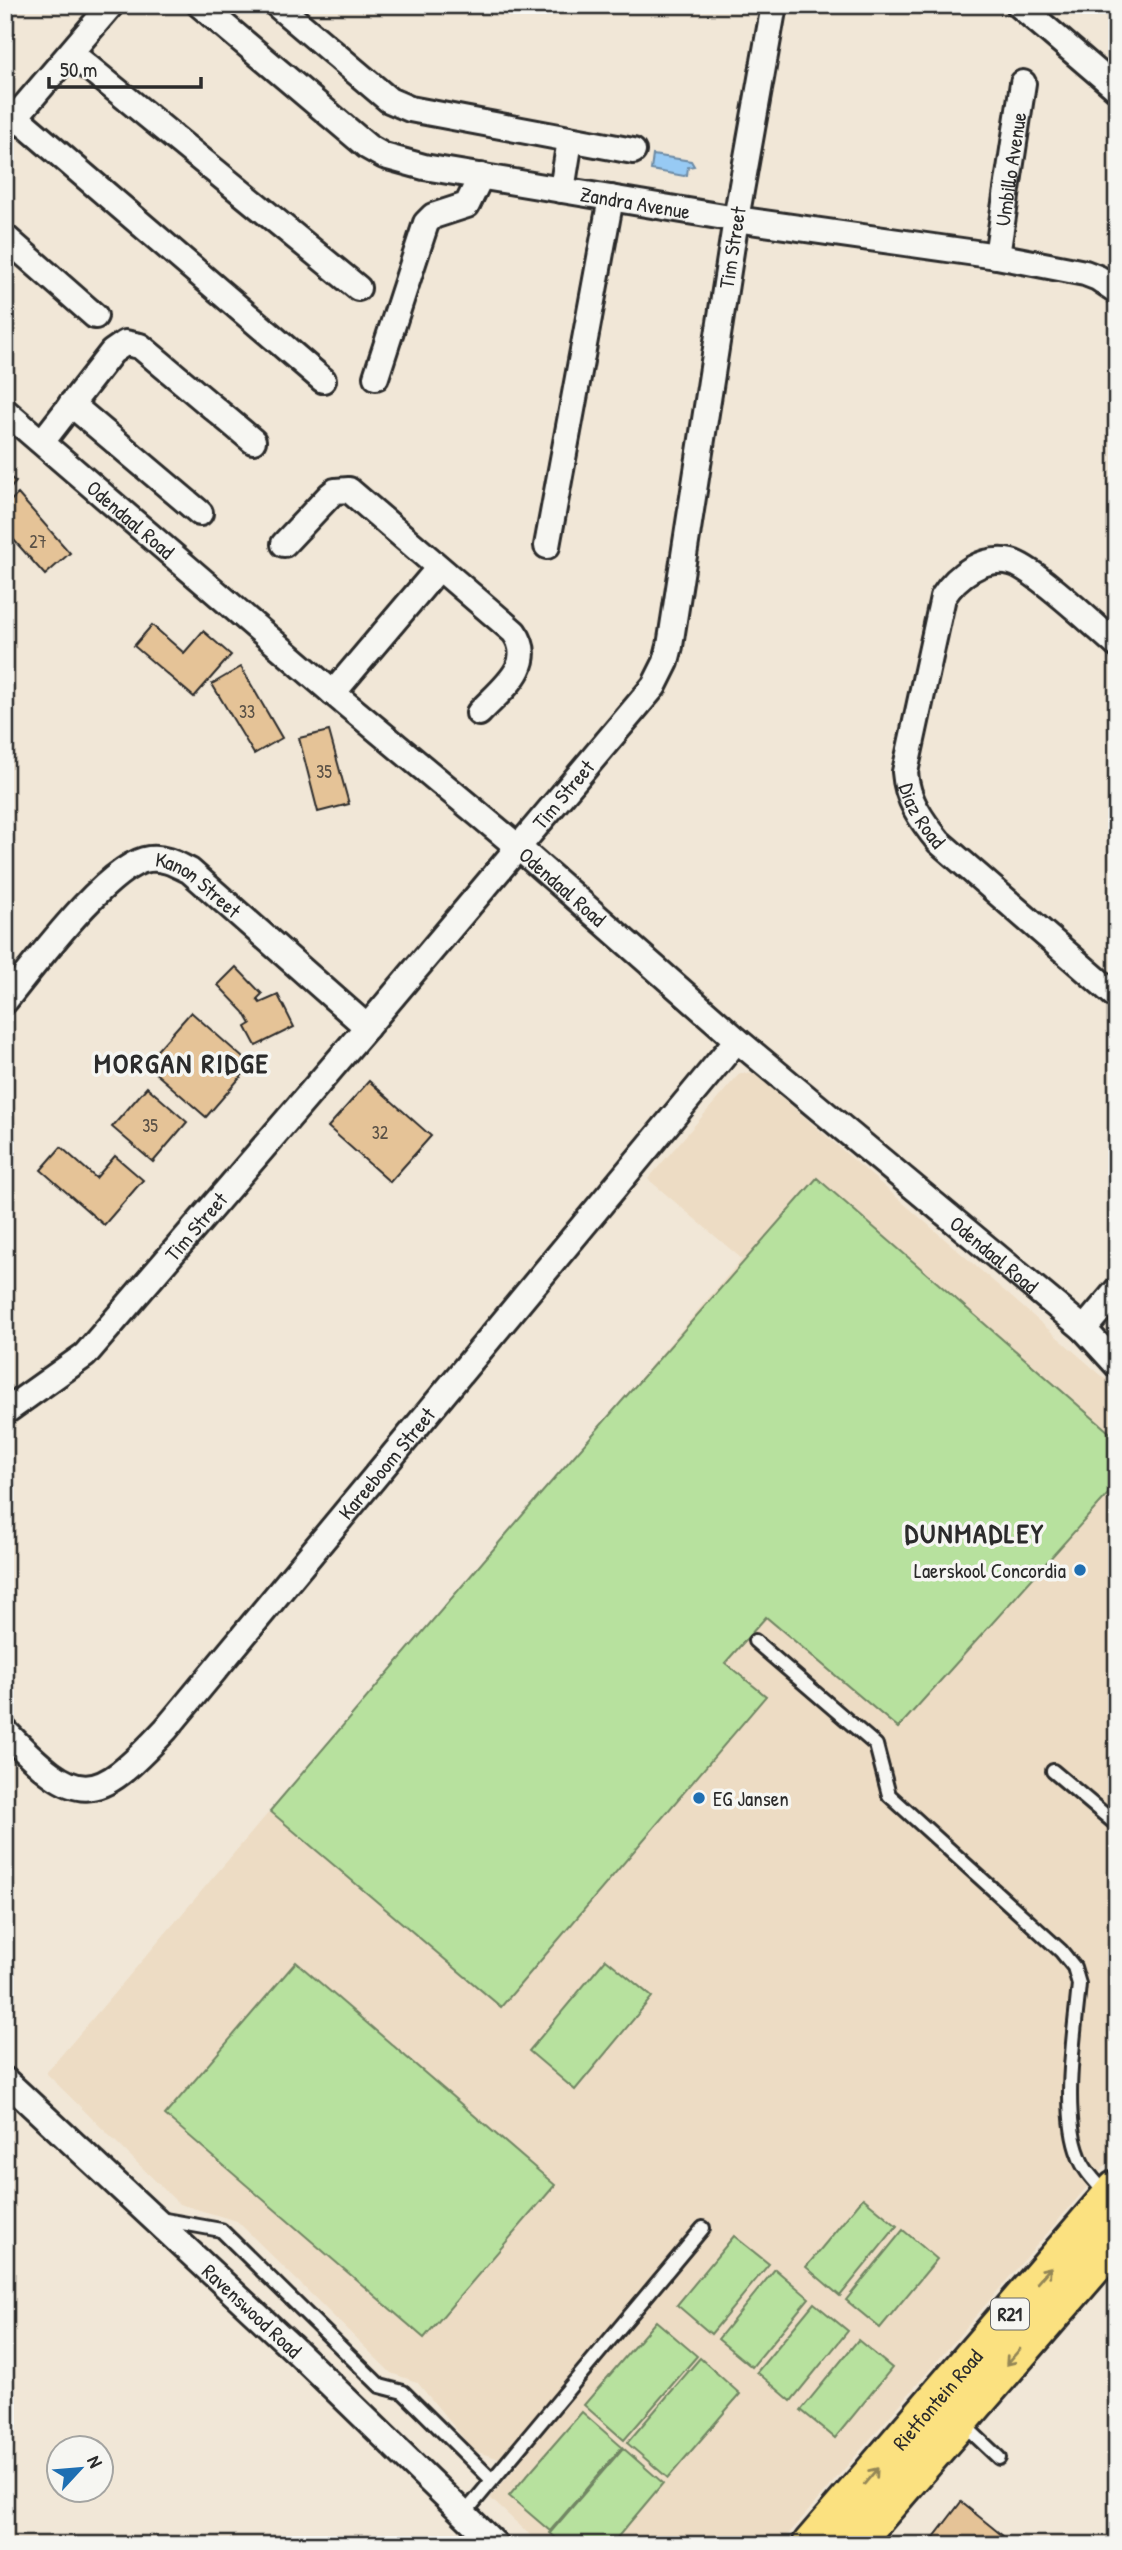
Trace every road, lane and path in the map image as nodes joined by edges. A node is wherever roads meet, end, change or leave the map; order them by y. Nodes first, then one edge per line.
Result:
1 (111, 5) edge
2 (200, 5) edge
3 (277, 5) edge
4 (774, 5) edge
5 (1018, 5) edge
6 (71, 53) junction
7 (1023, 83) dead end
8 (1117, 89) edge
9 (11, 123) edge
10 (570, 140) junction
11 (633, 152) dead end
12 (481, 176) junction
13 (562, 190) junction
14 (611, 198) junction
15 (736, 219) junction
16 (5, 237) edge
17 (997, 256) junction
18 (358, 288) dead end
19 (1117, 290) edge
20 (94, 316) dead end
21 (376, 377) dead end
22 (323, 380) dead end
23 (71, 404) junction
24 (5, 411) edge
25 (253, 441) dead end
26 (42, 442) junction
27 (200, 513) dead end
28 (284, 544) dead end
29 (547, 546) dead end
30 (438, 569) junction
31 (1117, 645) edge
32 (333, 693) junction
33 (479, 713) dead end
34 (519, 847) junction
35 (1117, 997) edge
36 (5, 1001) edge
37 (368, 1027) junction
38 (737, 1040) junction
39 (1117, 1290) edge
40 (1084, 1329) junction
41 (1117, 1365) edge
42 (5, 1412) edge
43 (755, 1641) dead end
44 (5, 1731) edge
45 (1053, 1772) dead end
46 (1117, 1825) edge
47 (5, 2080) edge
48 (1115, 2197) edge
49 (153, 2218) junction
50 (703, 2228) dead end
51 (1117, 2238) edge
52 (947, 2410) junction
53 (999, 2458) dead end
54 (491, 2479) junction
55 (464, 2514) junction
56 (496, 2545) edge
57 (812, 2545) edge
58 (851, 2545) edge

1 - 6 street
2 - 12 street, Zandra Avenue
3 - 10 street
4 - 15 street, Tim Street
5 - 8 street
6 - 9 street
6 - 18 street
7 - 17 street, Umbillo Avenue
9 - 22 street
10 - 11 street
10 - 13 street
12 - 13 street, Zandra Avenue
12 - 21 street
13 - 14 street, Zandra Avenue
14 - 15 street, Zandra Avenue
14 - 29 street
15 - 17 street, Zandra Avenue
15 - 34 street, Tim Street
16 - 20 street
17 - 19 street, Zandra Avenue
23 - 25 street
23 - 26 street
23 - 27 street
24 - 26 street, Odendaal Road
26 - 32 street, Odendaal Road
28 - 30 street
30 - 32 street
30 - 33 street
31 - 35 street, Diaz Road
32 - 34 street, Odendaal Road
34 - 37 street, Tim Street
34 - 38 street, Odendaal Road
36 - 37 street, Kanon Street
37 - 42 street, Tim Street
38 - 40 street, Odendaal Road
38 - 44 street, Kareeboom Street
39 - 40 street
40 - 41 street, Odendaal Road
43 - 48 lane
45 - 46 lane
47 - 49 street, Ravenswood Road
52 -> 48 main road, Rietfontein Road / R21
49 - 54 lane
49 - 55 street, Ravenswood Road
50 - 54 lane
51 -> 52 main road, Rietfontein Road / R21
52 - 53 lane
57 -> 52 main road, Rietfontein Road / R21
52 - 58 main road, Rietfontein Road / R21
54 - 55 lane
55 - 56 street, Ravenswood Road

